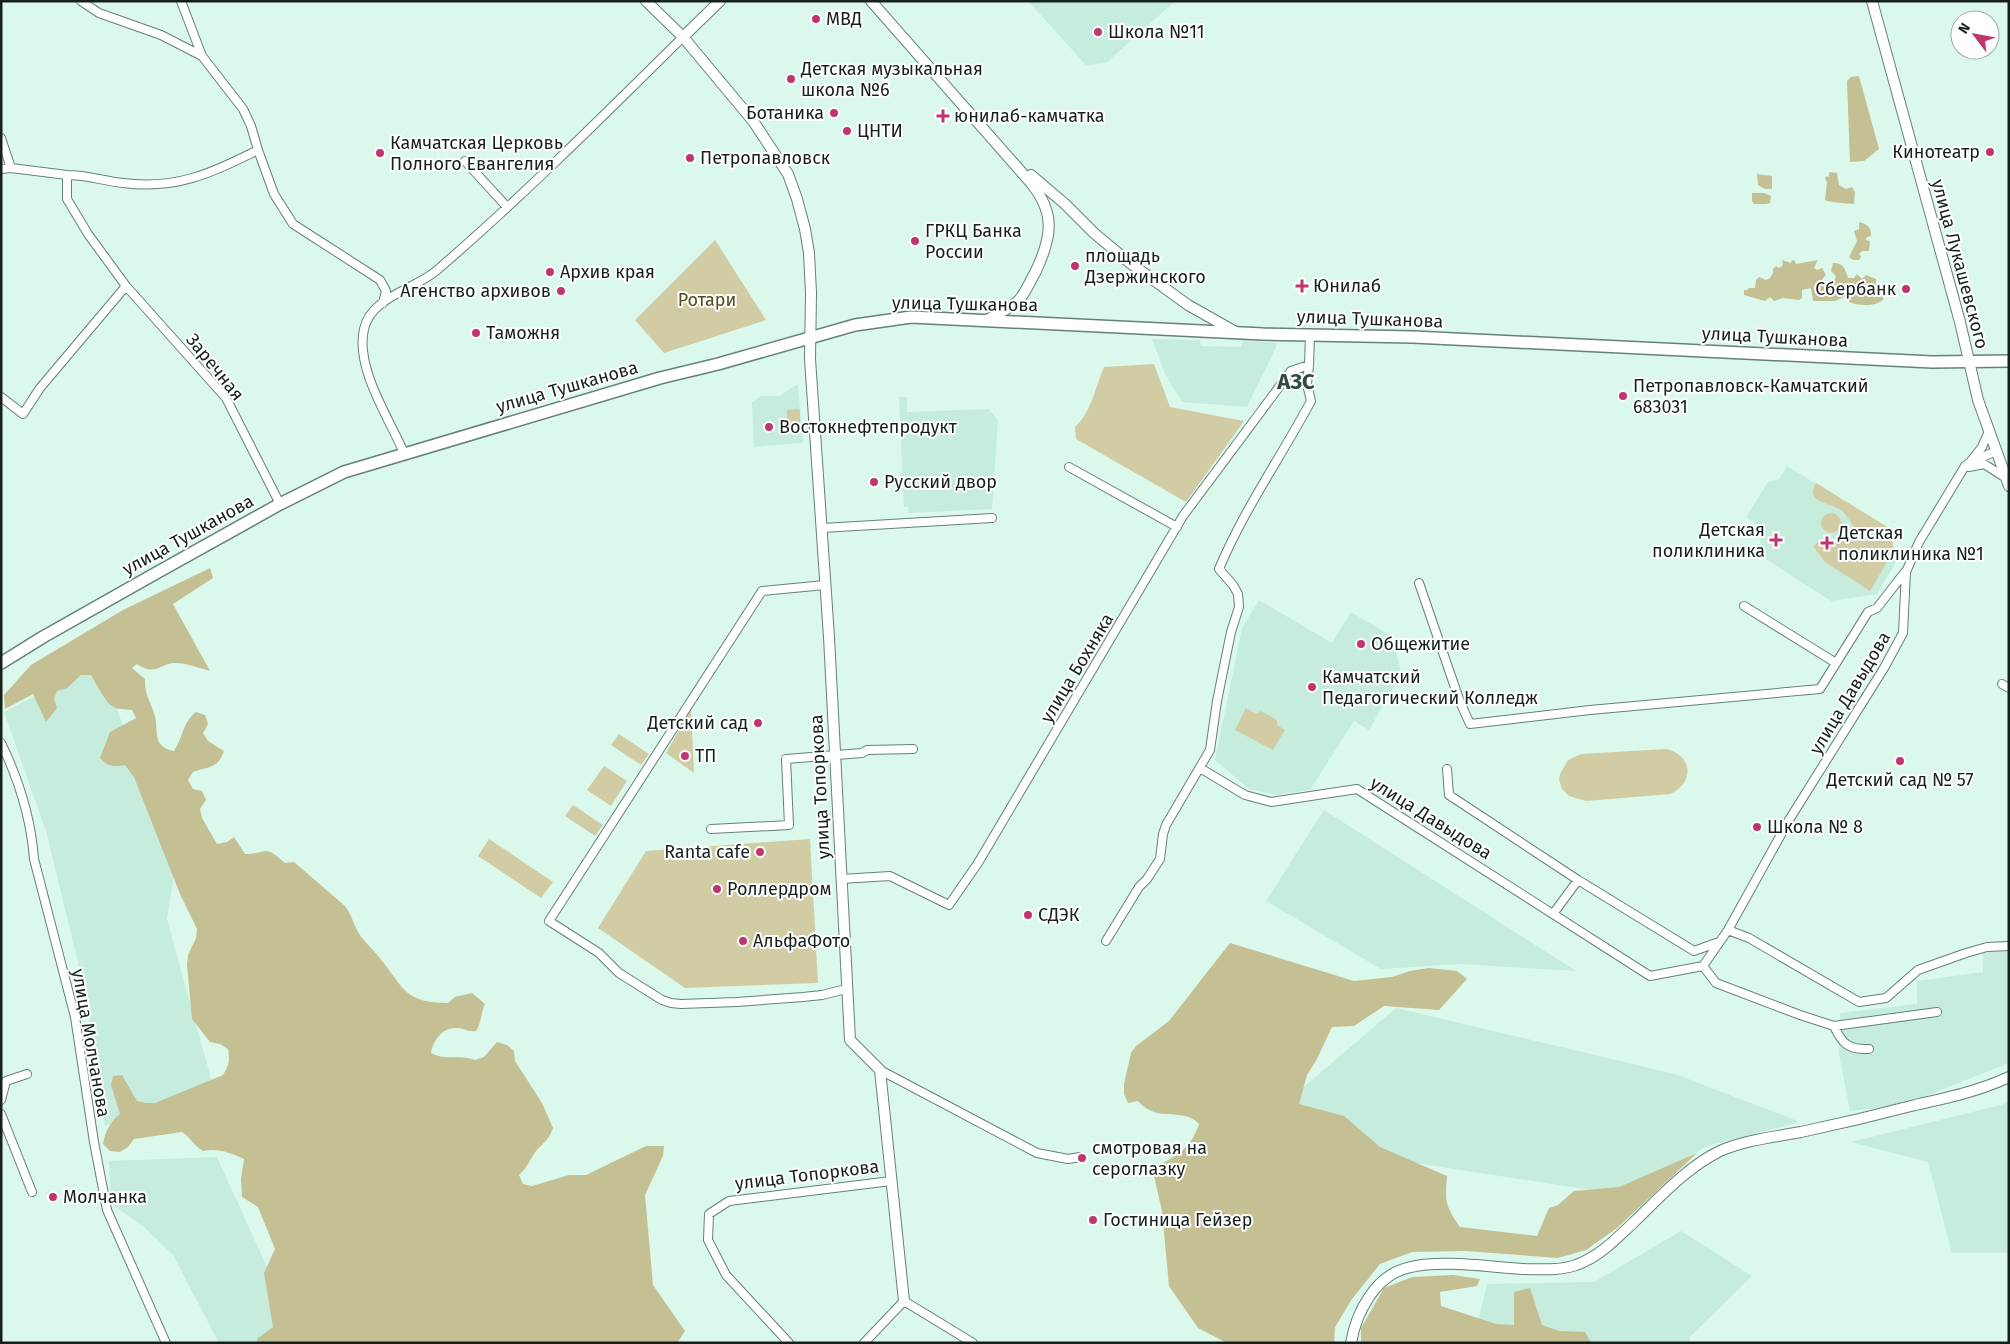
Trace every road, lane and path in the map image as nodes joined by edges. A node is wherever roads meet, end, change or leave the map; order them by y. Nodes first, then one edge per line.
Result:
1 (81, 1) edge
2 (181, 1) edge
3 (646, 1) edge
4 (720, 1) edge
5 (871, 1) edge
6 (1872, 1) edge
7 (683, 36) junction
8 (202, 56) junction
9 (1, 138) edge
10 (258, 150) junction
11 (1004, 152) junction
12 (465, 161) dead end
13 (11, 168) junction
14 (1, 169) edge
15 (66, 175) junction
16 (507, 207) junction
17 (126, 286) junction
18 (383, 302) junction
19 (987, 320) junction
20 (1234, 331) junction
21 (1310, 335) junction
22 (810, 337) junction
23 (2009, 360) edge
24 (1969, 362) junction
25 (1309, 365) junction
26 (1, 397) edge
27 (1989, 431) junction
28 (1996, 451) junction
29 (404, 453) junction
30 (1969, 463) junction
31 (1068, 467) dead end
32 (1961, 472) junction
33 (2007, 482) edge
34 (280, 504) junction
35 (992, 518) dead end
36 (1177, 527) junction
37 (822, 528) junction
38 (1906, 572) junction
39 (1419, 583) dead end
40 (825, 585) junction
41 (1744, 606) dead end
42 (1, 663) edge
43 (1836, 663) junction
44 (1, 743) edge
45 (913, 749) dead end
46 (834, 756) junction
47 (1200, 768) junction
48 (1447, 768) dead end
49 (711, 829) dead end
50 (841, 879) junction
51 (1578, 880) junction
52 (1553, 914) junction
53 (1728, 930) junction
54 (1106, 940) dead end
55 (1718, 943) junction
56 (2009, 946) edge
57 (1703, 966) junction
58 (846, 989) junction
59 (1937, 1012) dead end
60 (1834, 1026) junction
61 (1869, 1049) dead end
62 (880, 1070) junction
63 (27, 1074) dead end
64 (2009, 1077) edge
65 (1, 1100) edge
66 (1, 1114) edge
67 (1080, 1157) dead end
68 (891, 1181) junction
69 (32, 1192) dead end
70 (904, 1301) junction
71 (166, 1343) edge
72 (789, 1343) edge
73 (864, 1343) edge
74 (973, 1343) edge
75 (1351, 1343) edge

1 - 8 street
2 - 8 street
3 - 7 main road, улица Топоркова
4 - 7 main road
5 - 11 main road
6 - 24 main road, улица Лукашевского
7 - 16 street
7 - 22 main road, улица Топоркова
8 - 10 street
9 - 13 street
10 - 15 street
10 - 18 street
11 - 19 main road
11 - 20 main road
12 - 16 street
13 - 14 street
13 - 15 street
15 - 17 street, Заречная
16 - 18 street
17 - 26 street
17 - 34 street, Заречная
18 - 29 street
19 - 20 main road, улица Тушканова
19 - 22 main road, улица Тушканова
20 - 21 main road, улица Тушканова
21 - 24 main road, улица Тушканова
21 - 25 street
22 - 29 main road, улица Тушканова
22 - 37 main road, улица Топоркова
23 - 24 main road, улица Тушканова
24 - 27 main road, улица Лукашевского
25 - 36 street, улица Бохняка
25 - 47 street
27 - 28 main road, улица Лукашевского
27 - 30 street
28 - 30 street, улица Давыдова
28 - 33 main road, улица Лукашевского
29 - 34 main road, улица Тушканова
30 - 32 street, улица Давыдова
31 - 36 street
32 - 33 street
32 - 38 street, улица Давыдова
34 - 42 main road, улица Тушканова
35 - 37 street
36 - 50 street, улица Бохняка
37 - 40 main road, улица Топоркова
38 - 43 street
38 - 53 street, улица Давыдова
39 - 43 street
40 - 46 main road, улица Топоркова
40 - 58 street
41 - 43 street
44 - 71 street, улица Молчанова
45 - 46 street
46 - 49 street
46 - 50 main road, улица Топоркова
47 - 52 street, улица Давыдова
47 - 54 street
48 - 51 street, улица Давыдова
50 - 58 main road, улица Топоркова
51 - 52 street
51 - 55 street, улица Давыдова
52 - 57 street, улица Давыдова
53 - 55 street, улица Давыдова
53 - 56 street
55 - 57 street, улица Давыдова
57 - 60 street
58 - 62 main road, улица Топоркова
59 - 60 street
60 - 61 street
62 - 67 street
62 - 68 main road, улица Топоркова
63 - 65 street
64 - 75 main road
66 - 69 street
68 - 70 main road, улица Топоркова
68 - 72 street, улица Топоркова
70 - 73 street
70 - 74 street

